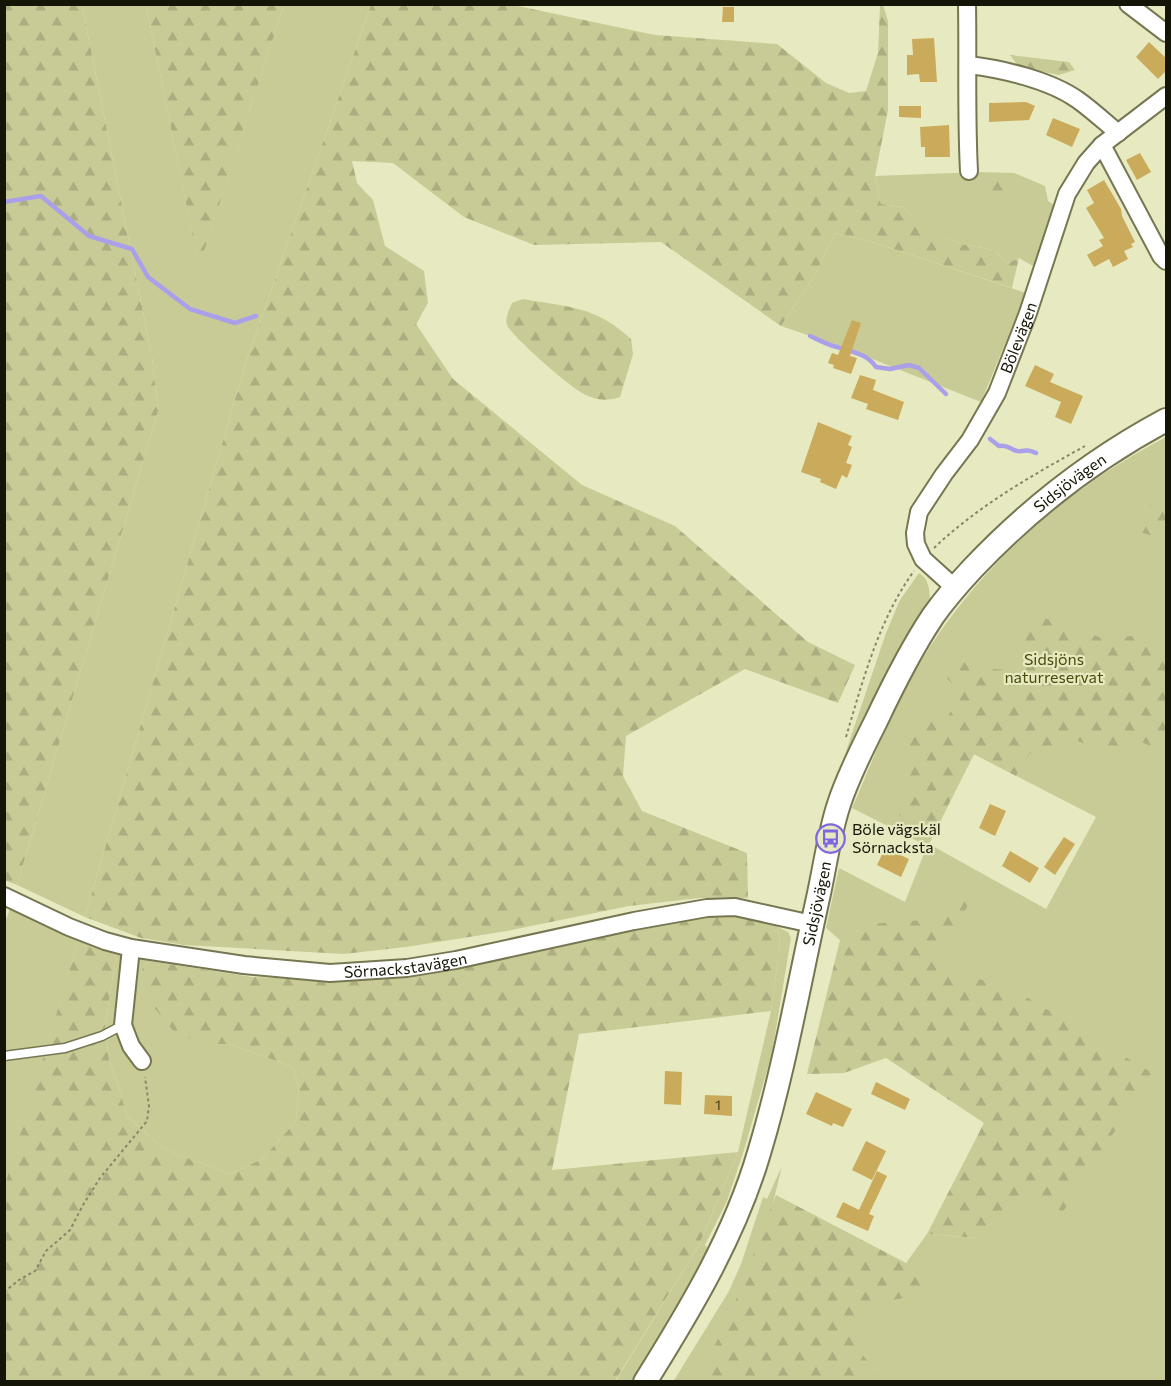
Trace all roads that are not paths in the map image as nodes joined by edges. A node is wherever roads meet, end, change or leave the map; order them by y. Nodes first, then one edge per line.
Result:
1 (967, 4) edge
2 (1128, 4) edge
3 (1167, 33) edge
4 (969, 65) junction
5 (1167, 96) edge
6 (1118, 133) junction
7 (1101, 145) junction
8 (969, 171) dead end
9 (1167, 261) edge
10 (1167, 420) edge
11 (955, 588) junction
12 (4, 896) edge
13 (812, 924) junction
14 (132, 948) junction
15 (123, 1025) junction
16 (4, 1056) edge
17 (142, 1061) road end
18 (645, 1382) edge

1 - 4 street
2 - 3 street
4 - 6 street
4 - 8 street
5 - 6 street, Bölevägen
6 - 7 street, Bölevägen
7 - 9 street
7 - 11 street, Bölevägen
10 - 11 main road, Sidsjövägen
11 - 13 main road, Sidsjövägen
12 - 14 street, Sörnackstavägen
13 - 14 street, Sörnackstavägen
13 - 18 main road, Sidsjövägen
14 - 15 street
15 - 16 lane
15 - 17 street

